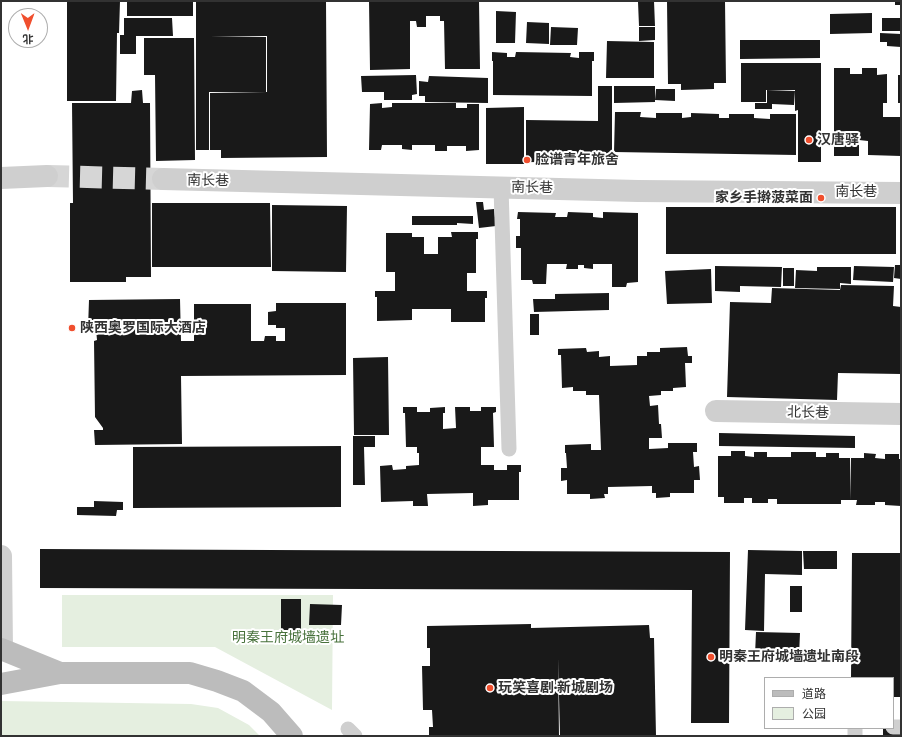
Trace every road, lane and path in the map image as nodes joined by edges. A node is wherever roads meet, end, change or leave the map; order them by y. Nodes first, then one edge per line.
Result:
1 (47, 176) tunnel mouth
2 (1, 178) edge
3 (163, 180) tunnel mouth
4 (501, 187) junction
5 (901, 193) edge
6 (716, 411) dead end
7 (901, 414) edge
8 (509, 449) dead end
9 (1, 556) edge
10 (2, 650) edge
11 (60, 673) junction
12 (1, 684) edge
13 (292, 736) edge

1 - 2 street
3 - 4 street, 南长巷
4 - 5 street, 南长巷
4 - 8 lane
6 - 7 street, 北长巷
9 - 10 street
10 - 11 main road
11 - 12 main road
11 - 13 main road

